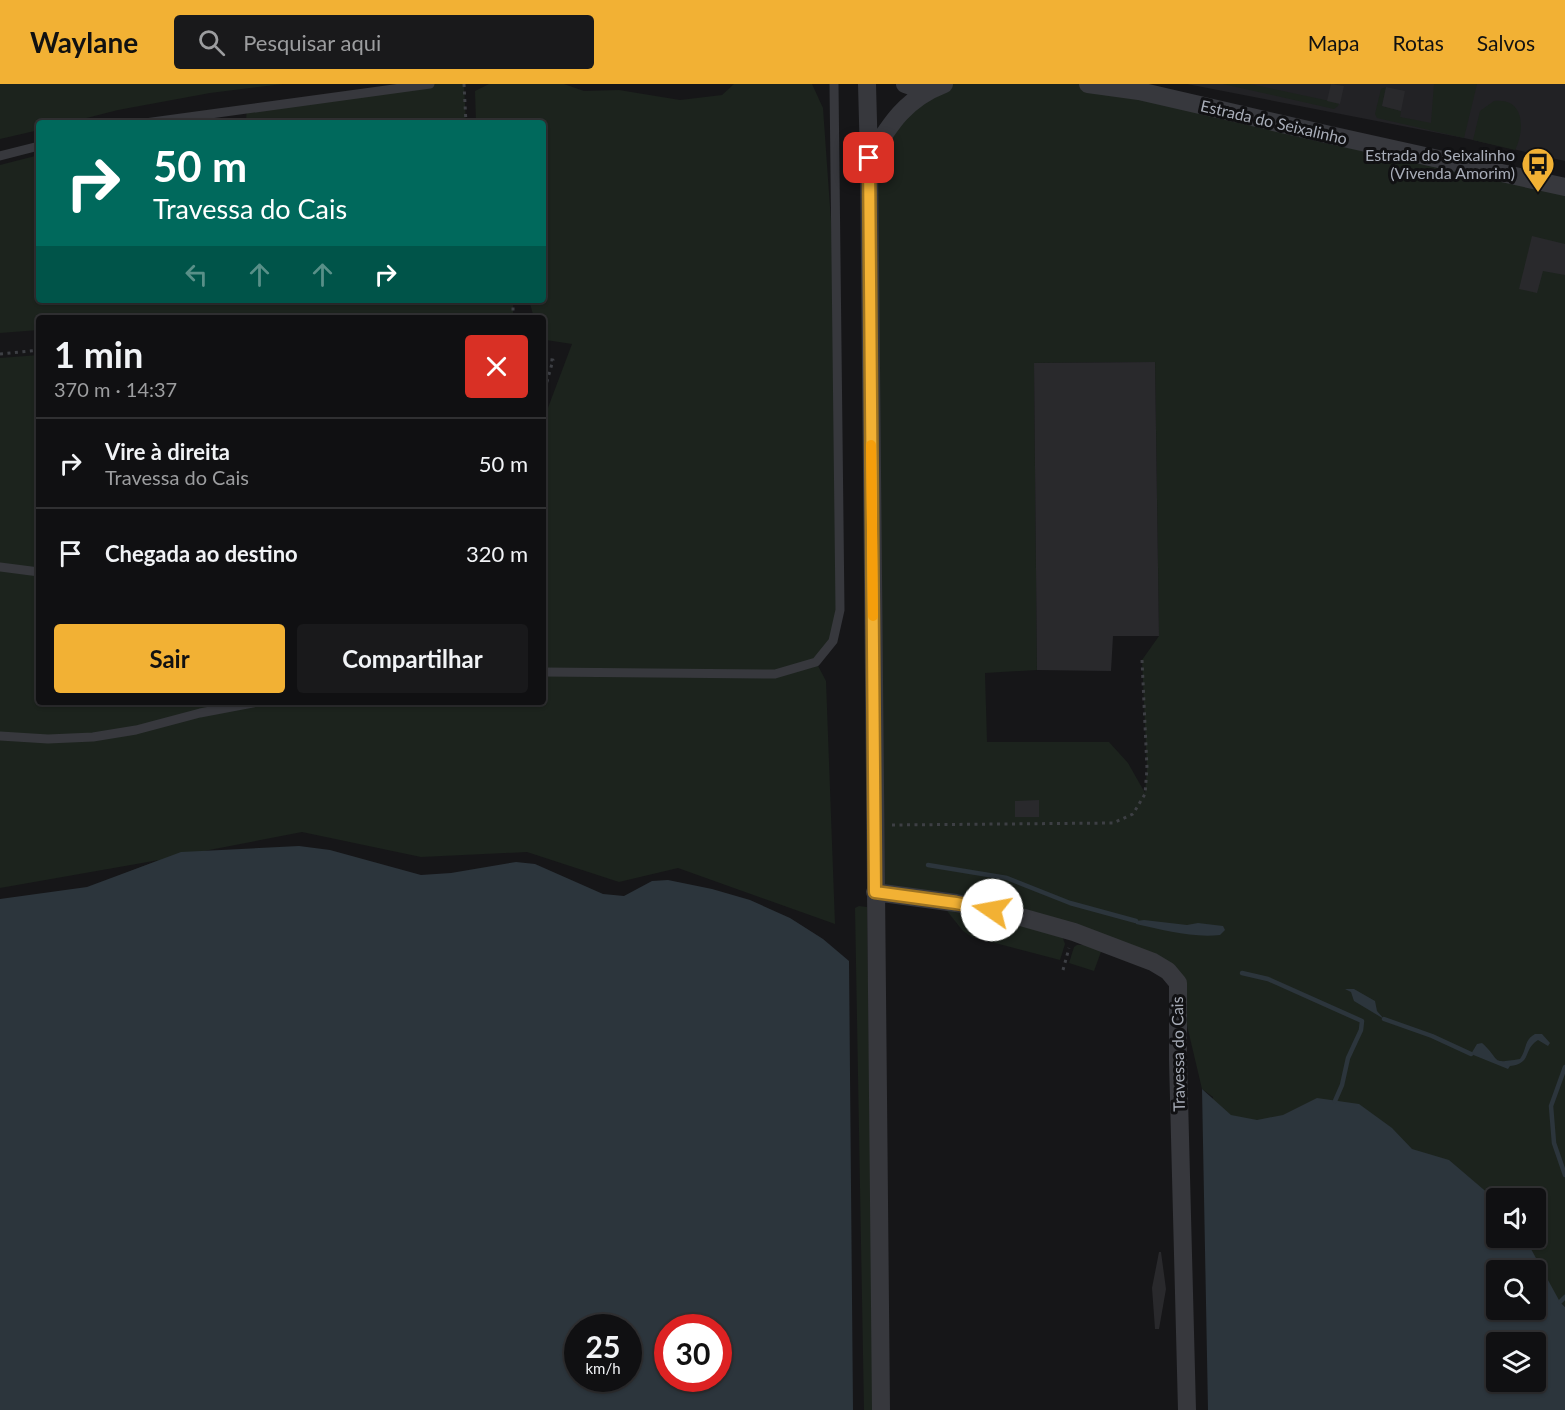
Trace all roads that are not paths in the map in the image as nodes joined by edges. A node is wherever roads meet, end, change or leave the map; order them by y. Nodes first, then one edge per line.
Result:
1 (430, 84) edge
2 (834, 84) edge
3 (867, 84) edge
4 (905, 84) edge
5 (944, 84) edge
6 (1088, 84) edge
7 (925, 91) junction
8 (167, 120) edge
9 (36, 147) edge
10 (0, 156) edge
11 (869, 158) junction
12 (1565, 187) edge
13 (0, 567) edge
14 (36, 572) edge
15 (546, 672) edge
16 (242, 705) edge
17 (0, 736) edge
18 (875, 892) junction
19 (881, 1410) edge
20 (1187, 1410) edge

1 - 8 lane
2 - 15 lane
3 - 11 street
4 - 7 street
5 - 7 street
6 - 12 street, Estrada do Seixalinho
7 - 11 street
9 - 10 lane
11 - 18 street
13 - 14 lane
16 - 17 lane
18 - 19 street
18 - 20 street, Travessa do Cais

